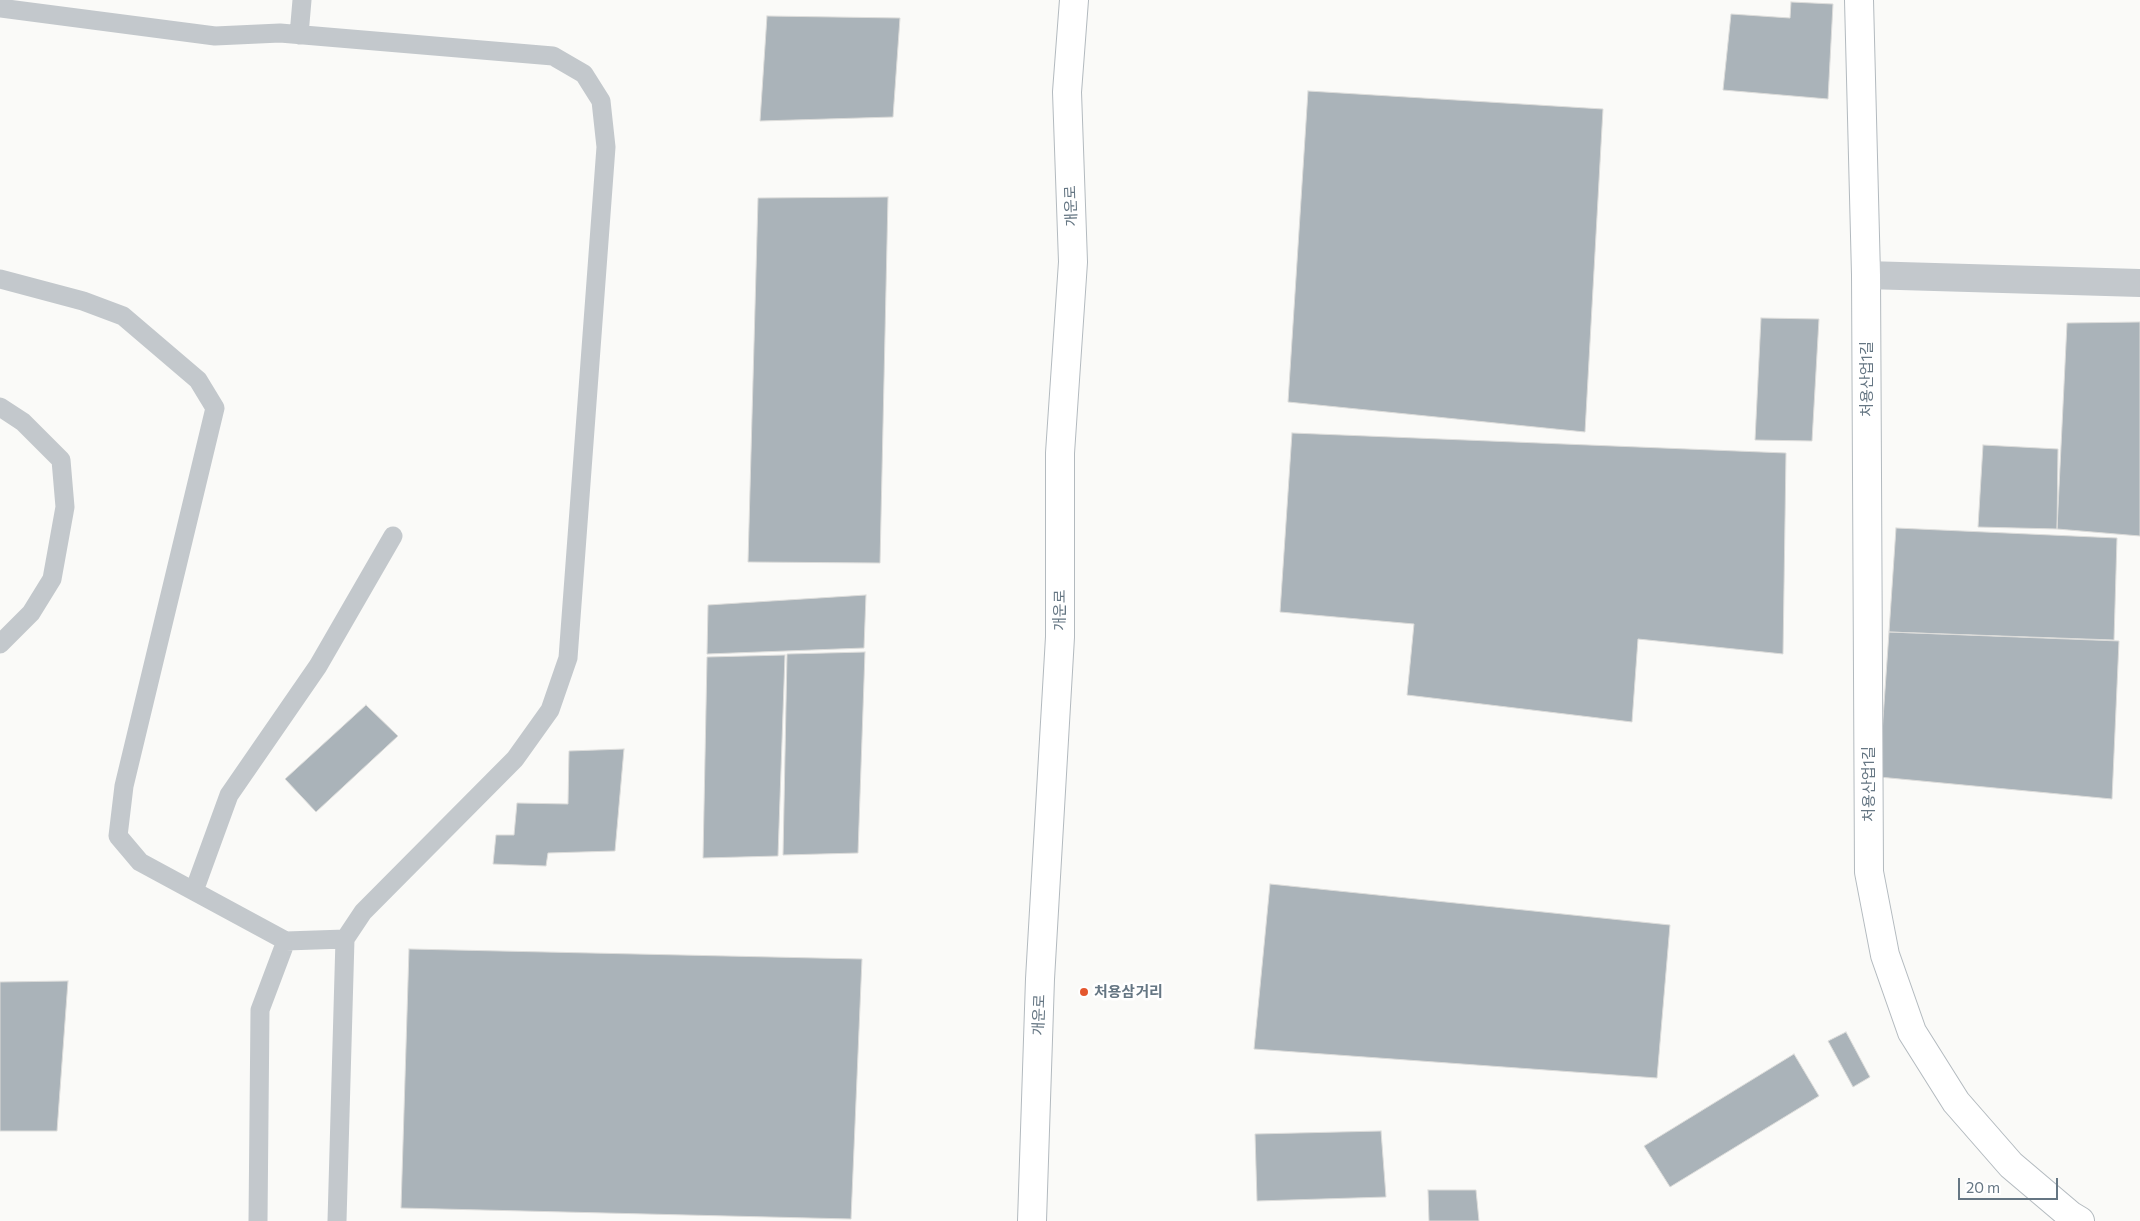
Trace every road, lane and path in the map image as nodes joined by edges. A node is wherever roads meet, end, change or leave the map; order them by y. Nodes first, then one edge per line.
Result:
1 (302, 0) edge
2 (1074, 0) edge
3 (1859, 0) edge
4 (0, 8) edge
5 (299, 35) junction
6 (1866, 275) junction
7 (0, 279) edge
8 (2140, 283) edge
9 (0, 407) edge
10 (393, 536) dead end
11 (0, 644) edge
12 (194, 891) junction
13 (345, 939) junction
14 (286, 941) junction
15 (258, 1221) edge
16 (337, 1221) edge
17 (1032, 1221) edge
18 (2080, 1221) edge

1 - 5 lane
2 - 17 street, 개운로
3 - 6 street, 처용산업1길
4 - 5 lane
5 - 13 lane
6 - 8 street
6 - 18 street, 처용산업1길
7 - 12 lane
9 - 11 lane
10 - 12 lane
12 - 14 lane
13 - 14 lane
13 - 16 lane
14 - 15 lane

